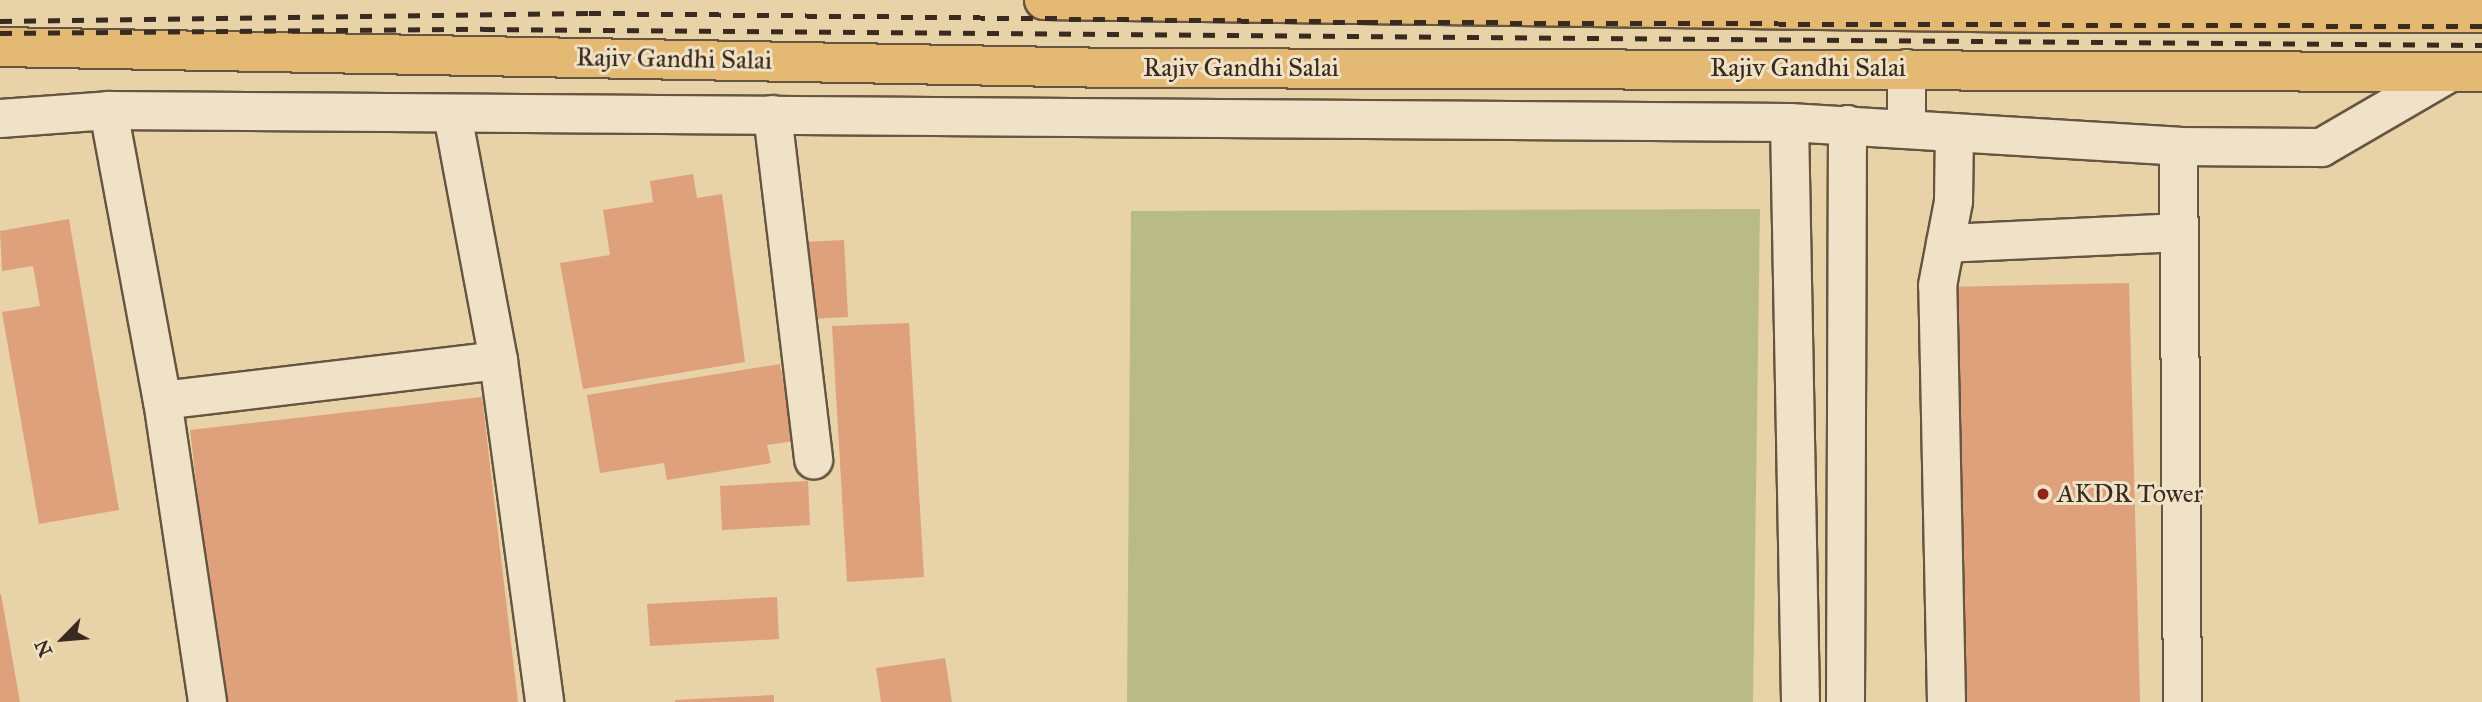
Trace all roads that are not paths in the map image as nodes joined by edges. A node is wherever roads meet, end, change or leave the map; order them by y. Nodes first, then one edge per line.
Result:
1 (1044, 0) edge
2 (1711, 5) edge
3 (2482, 13) edge
4 (0, 47) edge
5 (1906, 68) junction
6 (2466, 72) edge
7 (108, 110) junction
8 (452, 114) junction
9 (772, 114) junction
10 (0, 118) edge
11 (1789, 122) junction
12 (1847, 124) junction
13 (1906, 128) junction
14 (1954, 132) junction
15 (2178, 146) junction
16 (2178, 232) junction
17 (1945, 243) junction
18 (498, 360) junction
19 (162, 400) junction
20 (813, 460) dead end
21 (207, 702) edge
22 (544, 702) edge
23 (1800, 702) edge
24 (1845, 702) edge
25 (1946, 702) edge
26 (2182, 702) edge

1 - 2 main road
2 - 3 main road
4 - 5 main road, Rajiv Gandhi Salai
5 - 6 main road, Rajiv Gandhi Salai
5 - 13 street
6 - 15 street
7 - 8 street
7 - 10 street
7 - 19 street
8 - 9 street
8 - 18 street
9 - 11 street
9 - 20 street
11 - 12 street
11 - 23 street
12 - 13 street
12 - 24 street
13 - 14 street
14 - 15 street
14 - 17 street
15 - 16 street
16 - 17 street
16 - 26 street
17 - 25 street
18 - 19 street
18 - 22 street
19 - 21 street

